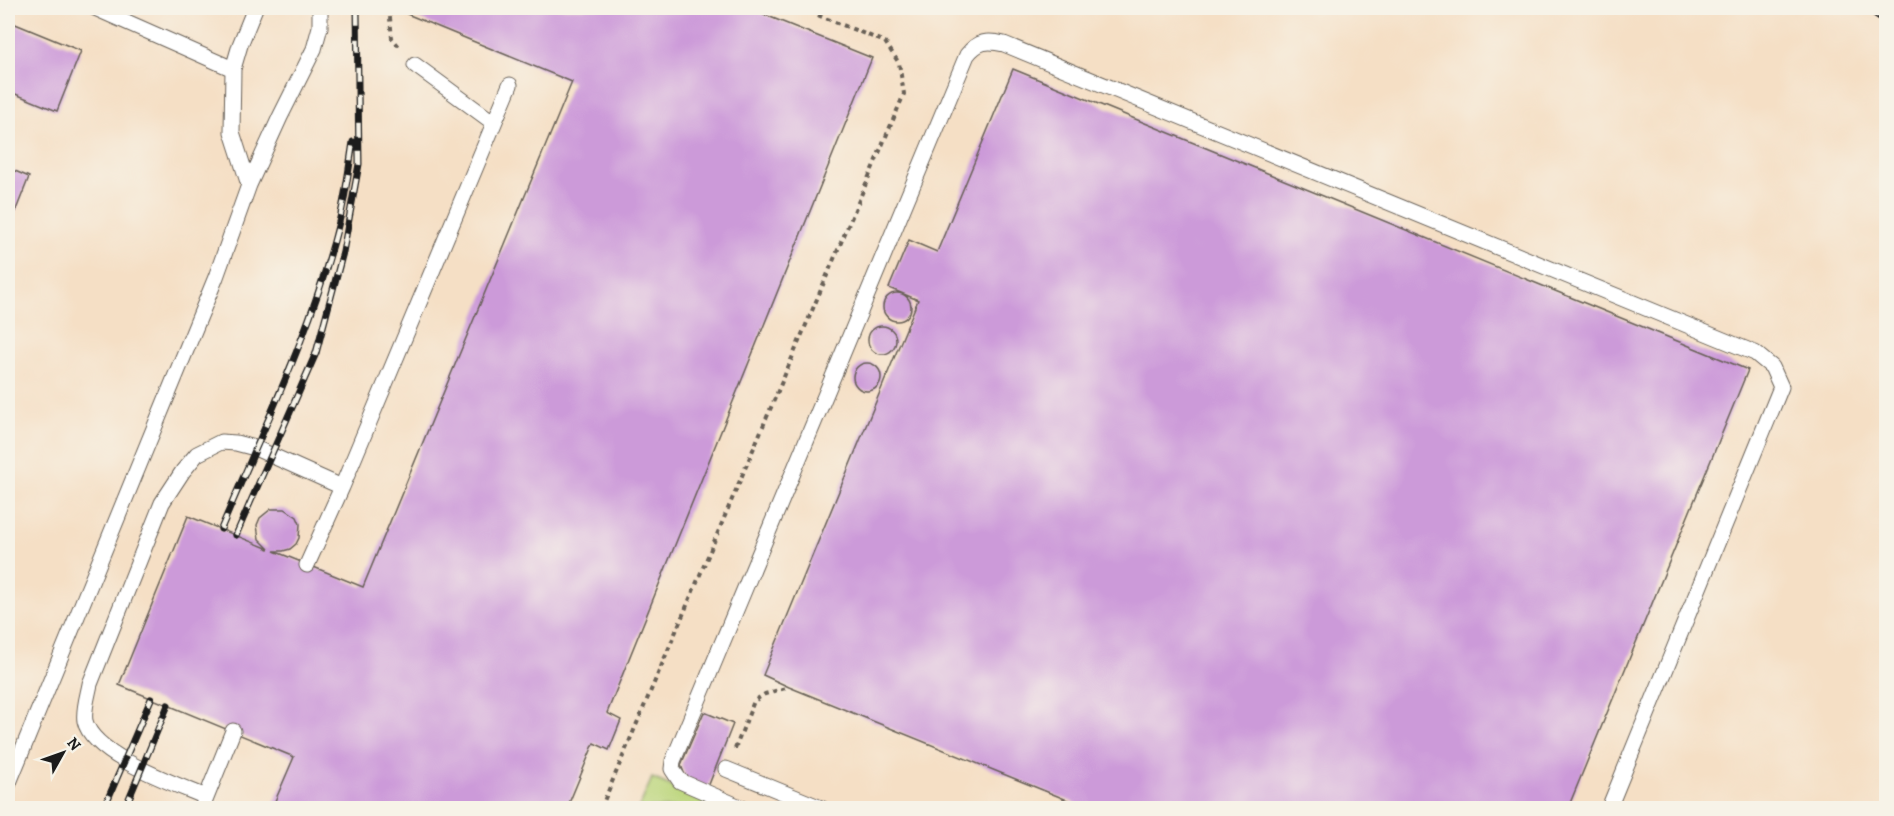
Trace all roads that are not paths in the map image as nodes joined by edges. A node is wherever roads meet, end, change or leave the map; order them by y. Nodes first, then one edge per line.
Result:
1 (94, 8) edge
2 (255, 8) edge
3 (320, 8) edge
4 (415, 65) road end
5 (233, 69) junction
6 (510, 85) dead end
7 (494, 123) junction
8 (249, 185) junction
9 (342, 487) junction
10 (307, 564) dead end
11 (233, 731) dead end
12 (726, 769) dead end
13 (8, 785) edge
14 (204, 803) edge
15 (742, 808) edge
16 (820, 808) edge
17 (1609, 808) edge

1 - 5 lane
2 - 5 lane
3 - 8 lane
4 - 7 lane
5 - 8 lane
6 - 7 lane
7 - 9 lane
8 - 13 lane
9 - 10 lane
9 - 14 lane
11 - 14 lane
12 - 16 lane
15 - 17 lane

